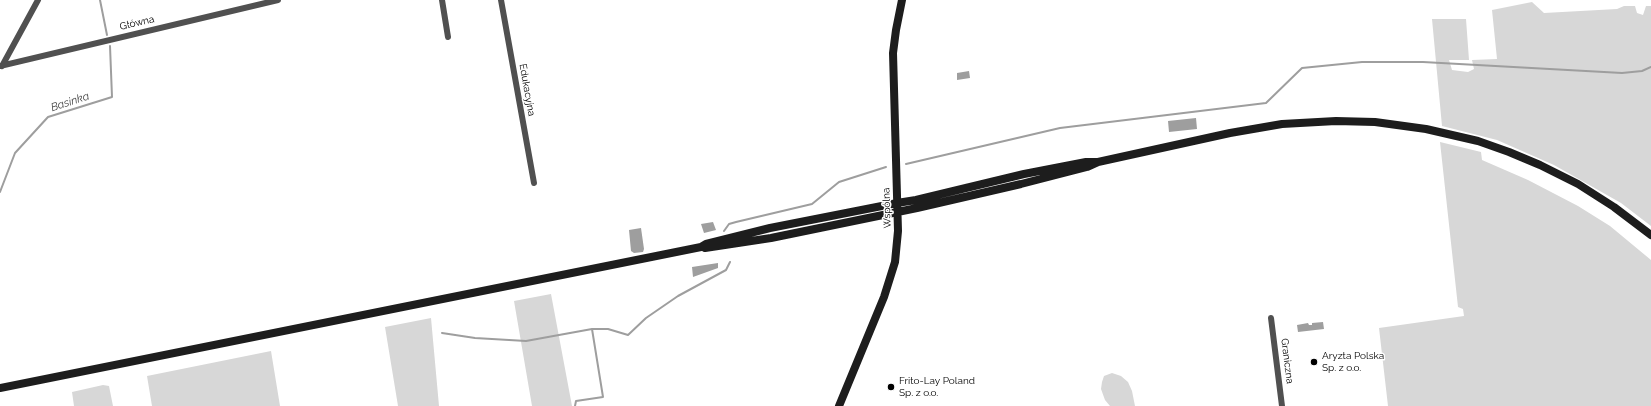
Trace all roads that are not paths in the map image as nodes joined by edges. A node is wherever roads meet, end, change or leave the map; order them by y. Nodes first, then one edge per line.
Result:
1 (38, 0) edge
2 (278, 0) edge
3 (442, 0) edge
4 (501, 0) edge
5 (902, 0) edge
6 (448, 37) dead end
7 (1, 66) edge
8 (1098, 162) junction
9 (534, 183) dead end
10 (897, 202) junction
11 (897, 212) junction
12 (1651, 235) edge
13 (701, 247) junction
14 (1271, 318) dead end
15 (0, 388) edge
16 (838, 406) edge
17 (1282, 406) edge

1 - 7 street
2 - 7 street, Główna
3 - 6 street
4 - 9 street, Edukacyjna
5 - 10 main road, Wspólna
8 - 10 main road
8 - 11 main road
8 - 12 main road
10 - 11 main road, Wspólna
10 - 13 main road
11 - 13 main road
11 - 16 main road, Wspólna
13 - 15 main road
14 - 17 street, Graniczna

